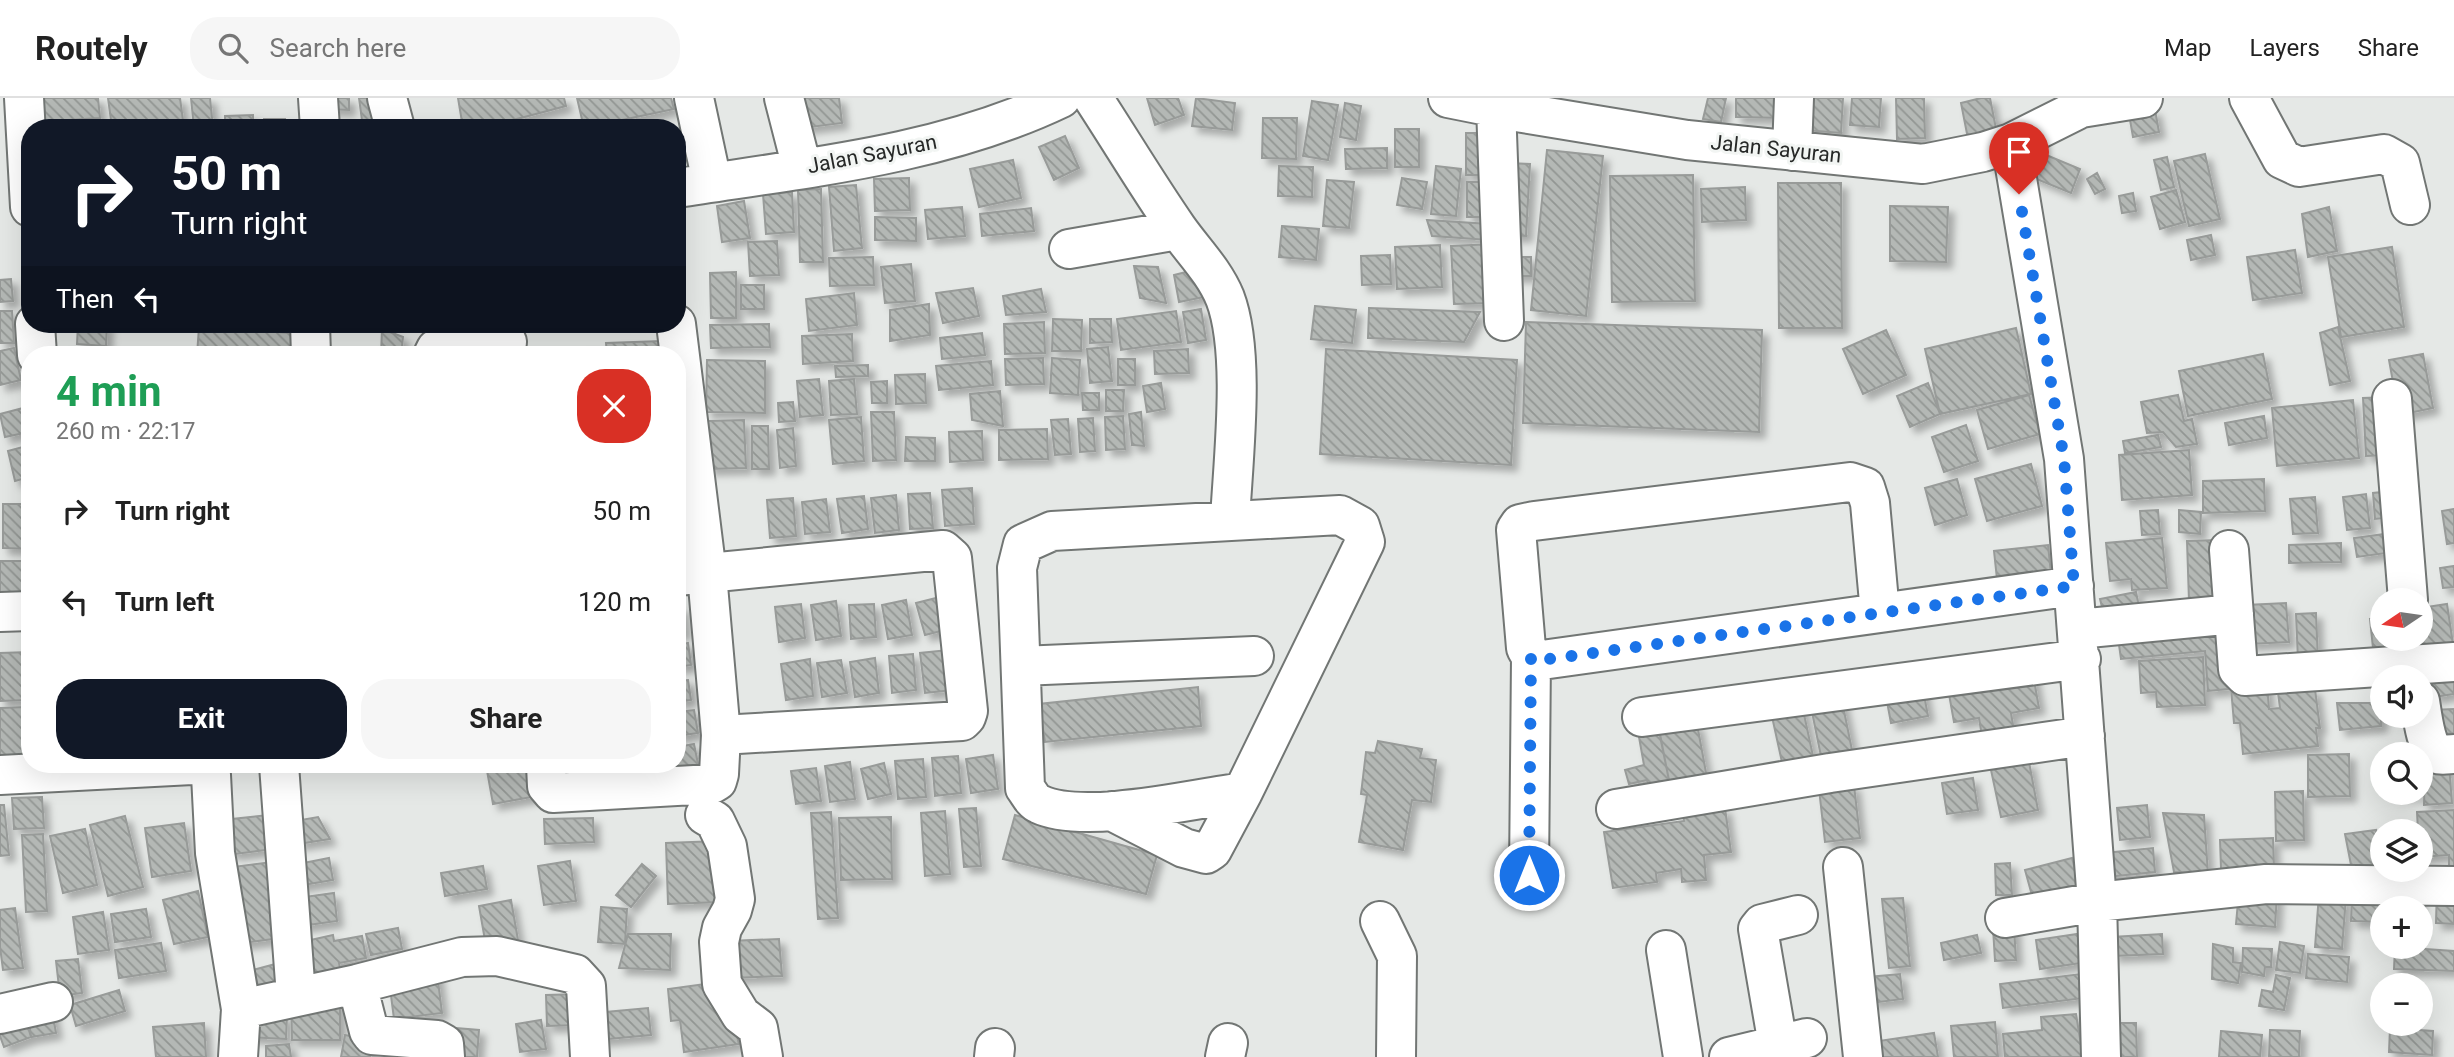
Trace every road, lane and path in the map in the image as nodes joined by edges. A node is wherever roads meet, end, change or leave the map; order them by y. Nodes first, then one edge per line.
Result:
1 (24, 98) edge
2 (318, 98) edge
3 (387, 98) edge
4 (694, 98) edge
5 (784, 98) edge
6 (1061, 98) edge
7 (1093, 98) edge
8 (1448, 98) edge
9 (1794, 98) edge
10 (2143, 98) edge
11 (2249, 98) edge
12 (2086, 103) edge
13 (1496, 107) junction
14 (1567, 109) edge
15 (25, 119) edge
16 (319, 119) edge
17 (393, 119) edge
18 (2011, 143) junction
19 (1792, 151) junction
20 (802, 168) junction
21 (694, 185) edge
22 (0, 198) edge
23 (21, 200) edge
24 (2410, 205) dead end
25 (1178, 230) junction
26 (1069, 249) dead end
27 (1504, 321) dead end
28 (507, 340) edge
29 (457, 346) edge
30 (2392, 399) dead end
31 (686, 481) edge
32 (1230, 520) junction
33 (2230, 550) dead end
34 (692, 575) edge
35 (2074, 586) junction
36 (2407, 588) edge
37 (21, 611) edge
38 (0, 612) edge
39 (1880, 613) junction
40 (2234, 614) junction
41 (2079, 644) junction
42 (1254, 656) dead end
43 (1531, 657) junction
44 (2413, 660) edge
45 (2454, 662) edge
46 (1021, 666) junction
47 (1642, 717) dead end
48 (2425, 728) edge
49 (721, 735) junction
50 (2085, 736) junction
51 (2454, 754) edge
52 (28, 773) edge
53 (210, 773) edge
54 (280, 773) edge
55 (546, 773) edge
56 (0, 775) edge
57 (1243, 792) junction
58 (1616, 809) dead end
59 (1112, 811) junction
60 (705, 815) dead end
61 (1843, 867) dead end
62 (1529, 875) dead end
63 (2454, 886) edge
64 (2097, 902) junction
65 (1798, 915) dead end
66 (2005, 918) dead end
67 (1380, 921) dead end
68 (1666, 950) dead end
69 (357, 984) junction
70 (296, 996) junction
71 (53, 1002) dead end
72 (241, 1009) junction
73 (0, 1014) edge
74 (239, 1057) edge
75 (445, 1057) edge
76 (590, 1057) edge
77 (763, 1057) edge
78 (1396, 1057) edge
79 (1683, 1057) edge
80 (1730, 1057) edge
81 (1863, 1057) edge
82 (2101, 1057) edge

1 - 15 street
2 - 16 street
3 - 17 street
4 - 21 street
5 - 20 street
6 - 20 street, Jalan Sayuran
7 - 25 street
8 - 13 street, Jalan Sayuran
9 - 19 street
10 - 12 street, Jalan Sayuran
11 - 24 street
12 - 18 street, Jalan Sayuran
13 - 14 street, Jalan Sayuran
13 - 27 street
14 - 19 street, Jalan Sayuran
18 - 19 street, Jalan Sayuran
18 - 35 street
20 - 21 street, Jalan Sayuran
22 - 23 street
25 - 26 street
25 - 32 street
28 - 29 street
30 - 36 street
31 - 34 street
32 - 46 street
32 - 57 street
33 - 40 street
34 - 49 street
34 - 49 street
35 - 39 street
35 - 41 street
37 - 38 street
39 - 43 street
39 - 43 street
40 - 41 street
40 - 44 street
41 - 47 street
41 - 50 street
42 - 46 street
43 - 62 street
44 - 45 street
46 - 59 street
48 - 51 street
49 - 55 street
50 - 58 street
50 - 64 street
52 - 56 street
53 - 72 street
54 - 70 street
57 - 59 street
57 - 59 street
60 - 77 street
61 - 81 street
63 - 64 street
64 - 66 street
64 - 82 street
65 - 80 street
67 - 78 street
68 - 79 street
69 - 70 street
69 - 75 street
69 - 76 street
70 - 72 street
71 - 73 street
72 - 74 street

